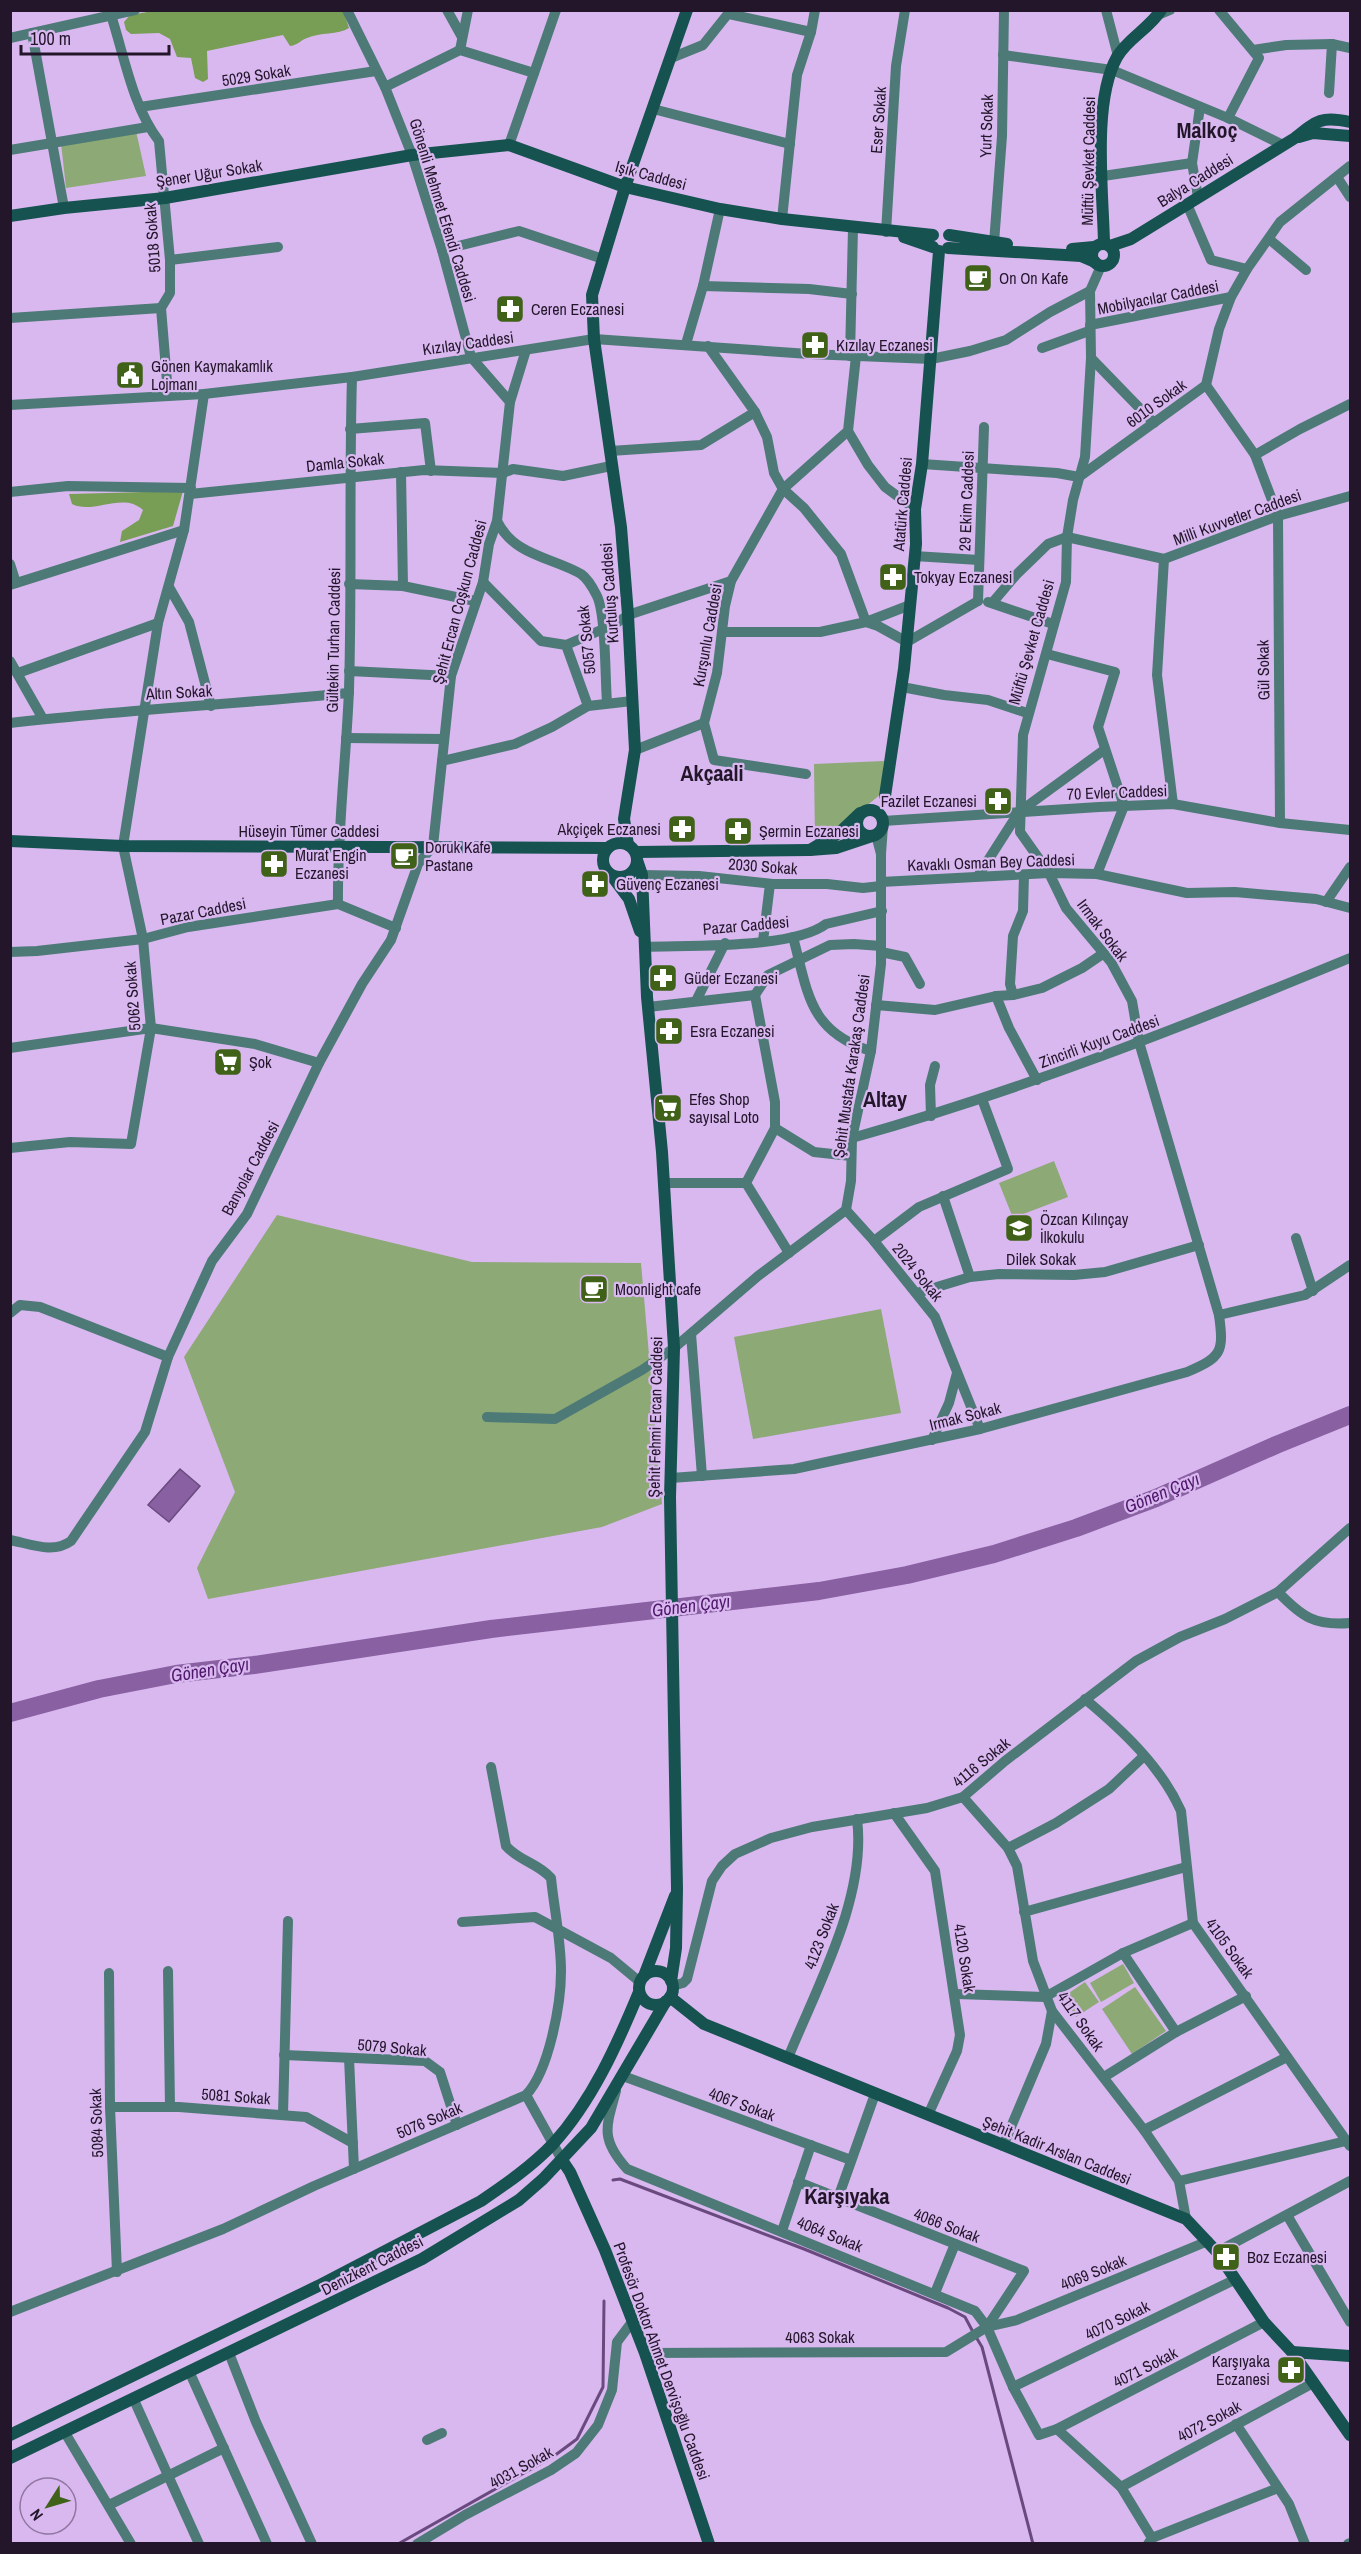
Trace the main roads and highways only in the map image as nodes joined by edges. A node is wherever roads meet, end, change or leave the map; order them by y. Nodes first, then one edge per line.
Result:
1 (687, 10) edge
2 (1163, 12) edge
3 (1350, 122) edge
4 (1350, 136) edge
5 (1295, 138) junction
6 (412, 155) joint
7 (625, 187) junction
8 (10, 216) edge
9 (1143, 232) junction
10 (940, 243) junction
11 (1103, 245) junction
12 (1103, 263) junction
13 (885, 796) junction
14 (864, 811) junction
15 (879, 827) junction
16 (10, 841) edge
17 (567, 848) junction
18 (607, 848) junction
19 (810, 850) junction
20 (634, 852) junction
21 (607, 870) junction
22 (645, 947) junction
23 (677, 1889) junction
24 (641, 1983) junction
25 (670, 1991) junction
26 (562, 2160) junction
27 (1292, 2352) junction
28 (1350, 2356) edge
29 (10, 2435) edge
30 (1350, 2435) edge
31 (10, 2458) edge
32 (709, 2544) edge

1 - 7 main road, Kurtuluş Caddesi
2 - 11 main road, Müftü Şevket Caddesi
3 - 5 main road, Balya Caddesi
4 - 5 main road, Balya Caddesi
5 - 9 main road, Balya Caddesi
6 - 7 main road, Işık Caddesi
6 - 8 main road, Şener Uğur Sokak
7 - 10 main road, Işık Caddesi
7 - 20 main road, Kurtuluş Caddesi
9 - 11 main road, Balya Caddesi
9 - 12 main road, Balya Caddesi
10 - 11 main road, Işık Caddesi
10 - 12 main road, Işık Caddesi
10 - 13 main road, Atatürk Caddesi
11 - 12 main road, Müftü Şevket Caddesi
11 - 12 main road, Müftü Şevket Caddesi
13 - 14 main road
13 - 15 main road, Atatürk Caddesi
14 - 15 main road
14 - 15 main road
14 - 19 main road
15 - 19 main road
16 - 17 main road, Hüseyin Tümer Caddesi
17 - 18 main road, Hüseyin Tümer Caddesi
17 - 21 main road, Şehit Fehmi Ercan Caddesi
18 - 20 main road
18 - 21 main road
19 - 20 main road
20 - 21 main road
20 - 22 main road, Şehit Fehmi Ercan Caddesi
21 - 22 main road, Şehit Fehmi Ercan Caddesi
22 - 23 main road, Şehit Fehmi Ercan Caddesi
23 - 24 main road, Şehit Fehmi Ercan Caddesi
23 - 25 main road, Şehit Fehmi Ercan Caddesi
24 - 25 main road
24 - 25 main road
24 - 29 main road, Denizkent Caddesi
25 - 26 main road, Denizkent Caddesi
25 - 27 main road, Şehit Kadir Arslan Caddesi
26 - 31 main road, Denizkent Caddesi
26 - 32 main road, Profesör Doktor Ahmet Dervişoğlu Caddesi
27 - 28 main road
27 - 30 main road, Şehit Kadir Arslan Caddesi

